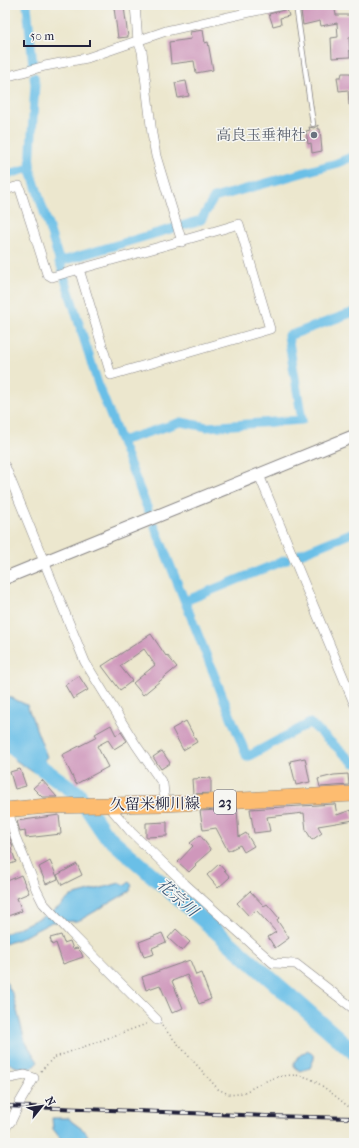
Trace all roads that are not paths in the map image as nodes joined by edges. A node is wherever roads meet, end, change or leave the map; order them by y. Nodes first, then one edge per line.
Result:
1 (135, 5) edge
2 (282, 5) edge
3 (296, 5) edge
4 (138, 41) junction
5 (5, 77) edge
6 (313, 124) dead end
7 (5, 190) edge
8 (182, 242) junction
9 (78, 270) junction
10 (354, 436) edge
11 (5, 466) edge
12 (259, 475) junction
13 (44, 562) junction
14 (5, 578) edge
15 (354, 703) edge
16 (354, 794) edge
17 (165, 804) junction
18 (102, 805) junction
19 (7, 810) edge
20 (354, 1009) edge
21 (157, 1020) road end
22 (5, 1079) edge
23 (5, 1128) edge

1 - 4 street
2 - 4 street
3 - 6 lane
4 - 5 street
4 - 8 street
7 - 9 street
8 - 9 street
8 - 9 street
10 - 12 street
11 - 13 street
12 - 13 street
12 - 15 street
13 - 14 street
13 - 17 street
16 - 17 main road, 久留米柳川線 / 23
17 - 18 main road, 久留米柳川線 / 23
18 - 19 main road, 久留米柳川線 / 23
18 - 20 street
19 - 21 street
22 - 23 street

